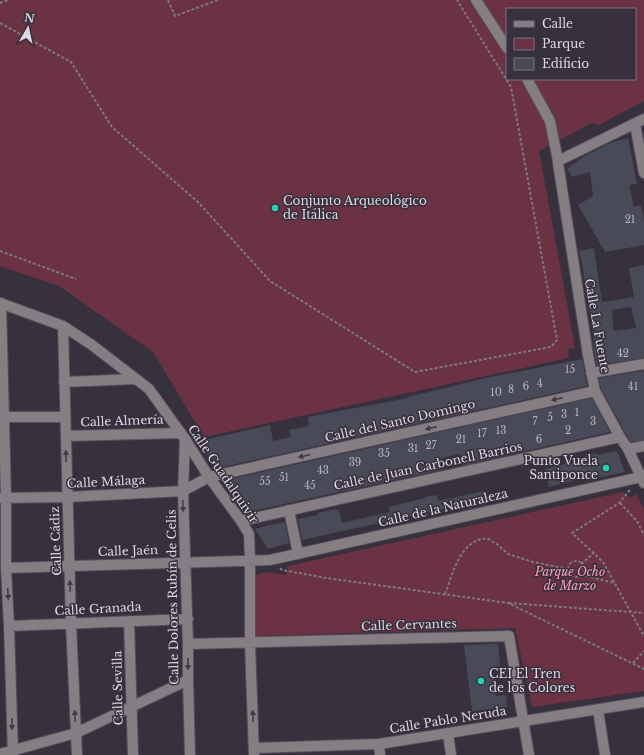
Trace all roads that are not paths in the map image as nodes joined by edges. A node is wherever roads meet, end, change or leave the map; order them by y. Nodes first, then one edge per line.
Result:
1 (476, 0) edge
2 (506, 46) edge
3 (528, 80) edge
4 (644, 119) edge
5 (635, 124) junction
6 (558, 162) junction
7 (644, 173) edge
8 (0, 303) edge
9 (63, 326) junction
10 (644, 364) edge
11 (591, 373) junction
12 (136, 379) junction
13 (64, 382) junction
14 (596, 391) junction
15 (2, 412) edge
16 (65, 417) junction
17 (66, 436) junction
18 (182, 436) junction
19 (620, 437) junction
20 (644, 446) edge
21 (628, 449) junction
22 (209, 477) junction
23 (642, 480) edge
24 (183, 491) junction
25 (67, 497) junction
26 (3, 498) edge
27 (289, 510) junction
28 (241, 521) junction
29 (298, 554) junction
30 (250, 560) junction
31 (185, 562) junction
32 (70, 567) junction
33 (6, 568) junction
34 (188, 619) junction
35 (6, 620) edge
36 (129, 621) junction
37 (71, 624) junction
38 (250, 643) junction
39 (188, 644) junction
40 (188, 680) junction
41 (644, 702) edge
42 (131, 706) junction
43 (598, 710) junction
44 (524, 721) junction
45 (76, 733) junction
46 (448, 733) junction
47 (379, 744) junction
48 (319, 750) edge
49 (254, 752) edge
50 (12, 753) edge
51 (0, 754) edge
52 (77, 755) edge
53 (133, 755) edge
54 (190, 755) edge
55 (380, 755) edge
56 (451, 755) edge
57 (529, 755) edge
58 (605, 755) edge

1 - 2 street
3 - 6 street, Calle La Fuente
4 - 5 street
5 - 6 street
5 - 7 street
6 - 11 street, Calle La Fuente
8 - 9 street, Calle Guadalquivir
8 - 15 street
9 - 12 street, Calle Guadalquivir
9 - 13 street, Calle Cádiz
10 - 11 street
11 - 14 street, Calle La Fuente
12 - 13 street
12 - 18 street, Calle Guadalquivir
13 - 16 street, Calle Cádiz
14 - 19 street, Calle La Fuente
14 -> 22 street, Calle del Santo Domingo
15 - 16 street
15 - 26 street
16 - 17 street, Calle Cádiz
17 - 18 street, Calle Almería
25 -> 17 street, Calle Cádiz
18 - 22 street, Calle Guadalquivir
18 - 24 street, Calle Dolores Rubín de Celis
19 - 21 street, Calle La Fuente
19 - 27 street, Calle de Juan Carbonell Barrios
20 - 21 street
21 - 23 street, Calle La Fuente
22 - 24 street, Calle Málaga
22 - 28 street, Calle Guadalquivir
23 - 29 street, Calle de la Naturaleza
24 - 25 street, Calle Málaga
24 -> 31 street, Calle Dolores Rubín de Celis
25 - 26 street, Calle Málaga
25 - 32 street, Calle Cádiz
26 - 33 street
27 - 28 street, Calle de Juan Carbonell Barrios
27 - 29 street
28 - 30 street, Calle Guadalquivir
29 - 30 street, Calle de la Naturaleza
30 - 31 street, Calle Jaén
30 - 38 street, Calle Guadalquivir
31 - 32 street, Calle Jaén
31 - 34 street, Calle Dolores Rubín de Celis
32 - 33 street, Calle Jaén
37 -> 32 street, Calle Cádiz
33 -> 35 street
34 - 36 street, Calle Granada
34 - 39 street, Calle Dolores Rubín de Celis
35 - 37 street, Calle Granada
35 -> 50 street
36 - 37 street, Calle Granada
36 - 42 street, Calle Sevilla
45 -> 37 street, Calle Cádiz
38 - 39 street, Calle Cervantes
38 - 44 street, Calle Cervantes
49 -> 38 street, Calle Guadalquivir
39 -> 40 street, Calle Dolores Rubín de Celis
40 - 42 street
40 - 54 street, Calle Dolores Rubín de Celis
41 - 43 street, Calle Pablo Neruda
42 - 45 street
42 - 53 street, Calle Sevilla
43 - 44 street, Calle Pablo Neruda
43 - 58 street
44 - 46 street, Calle Pablo Neruda
44 - 57 street, Calle Cervantes
45 - 50 street
45 - 52 street, Calle Cádiz
46 - 47 street, Calle Pablo Neruda
46 - 56 street
47 - 48 street, Calle Pablo Neruda
47 - 55 street
48 - 49 street, Calle Pablo Neruda
50 - 51 street

